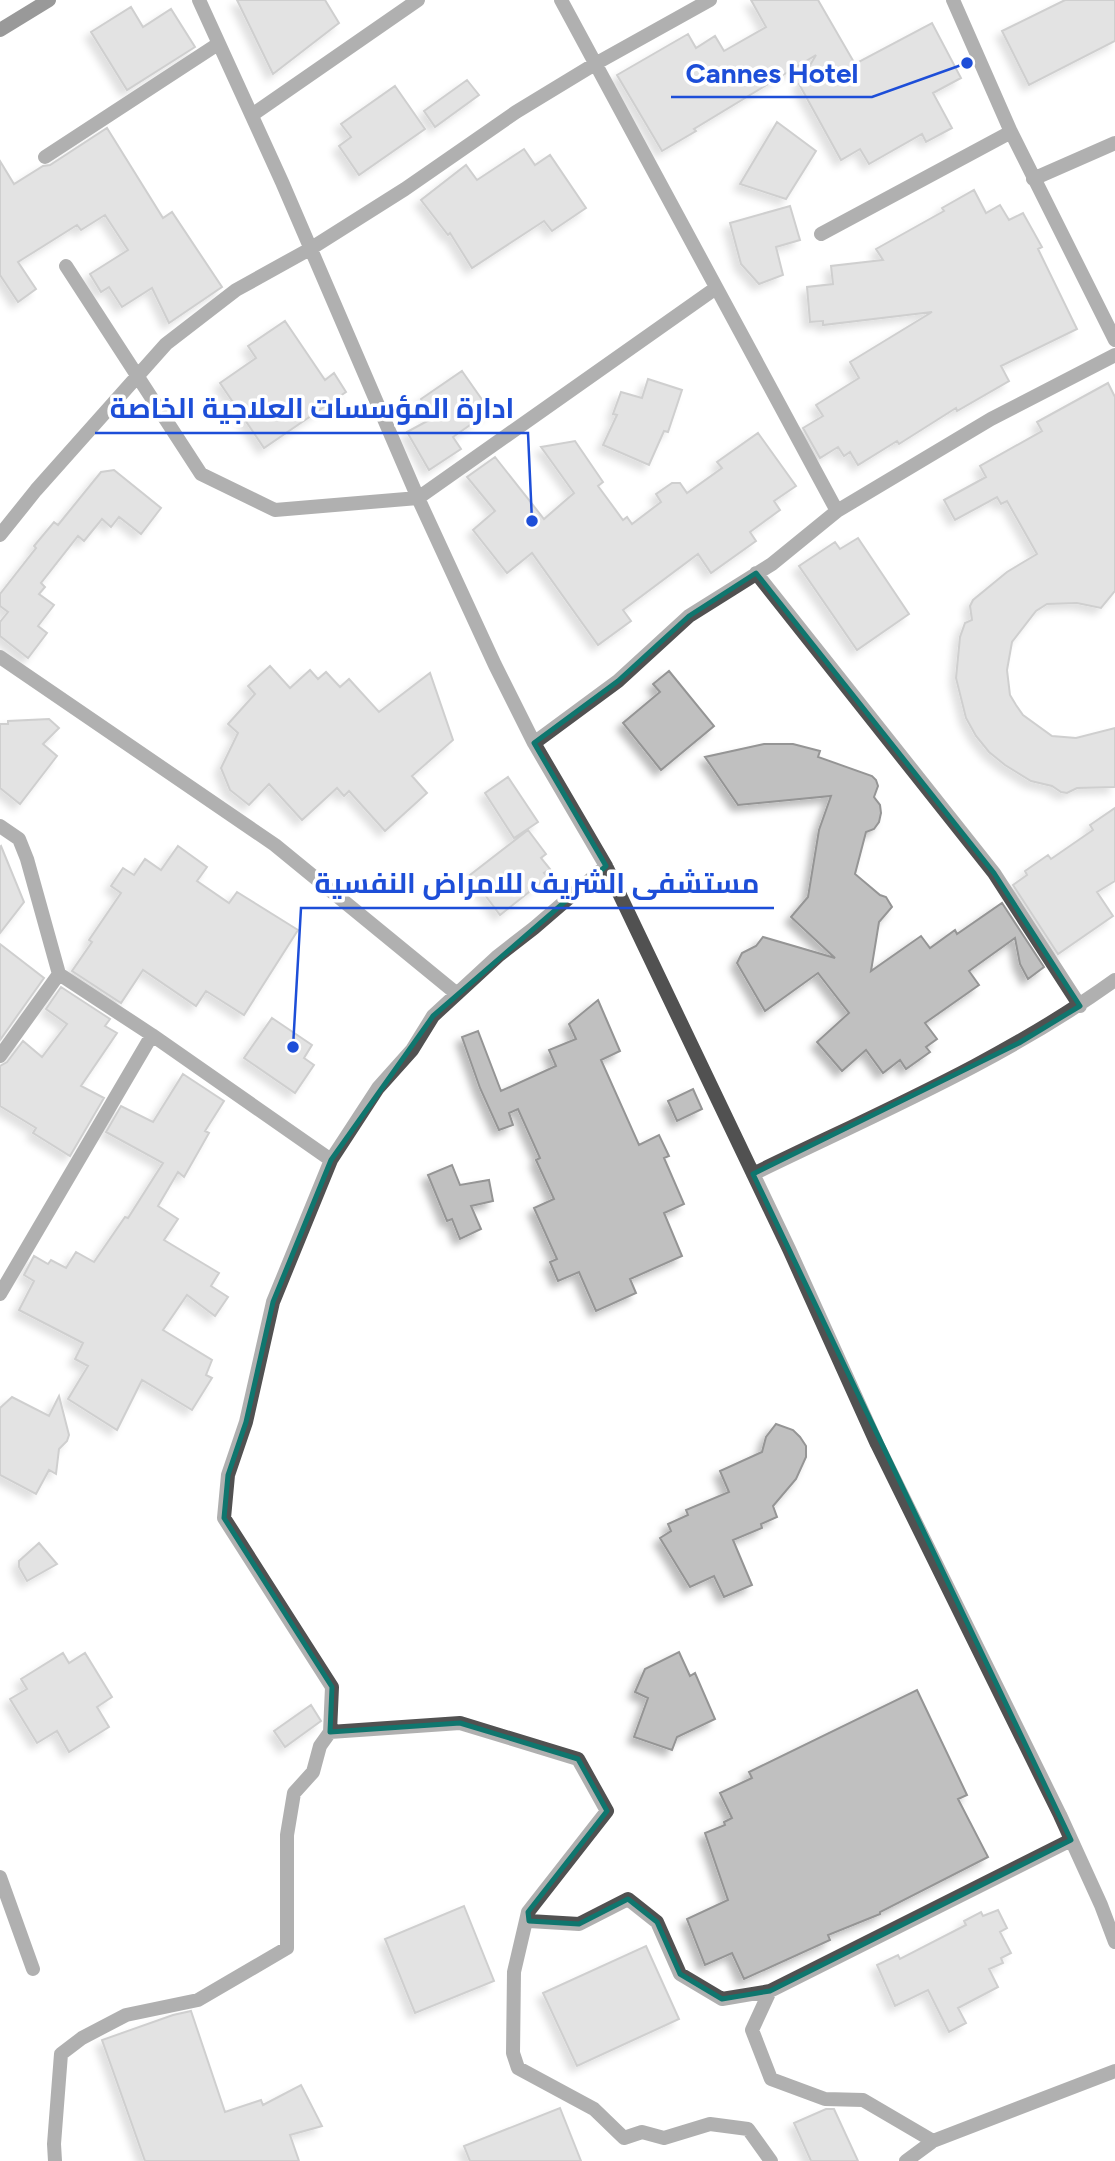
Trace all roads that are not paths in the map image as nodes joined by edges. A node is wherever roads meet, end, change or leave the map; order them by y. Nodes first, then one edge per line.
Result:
1 (49, 0) edge
2 (199, 0) edge
3 (418, 0) edge
4 (562, 0) edge
5 (710, 0) edge
6 (953, 0) edge
7 (0, 30) edge
8 (218, 44) junction
9 (595, 64) junction
10 (251, 115) junction
11 (1011, 132) junction
12 (1115, 143) edge
13 (45, 157) dead end
14 (1033, 179) junction
15 (821, 234) dead end
16 (310, 249) junction
17 (66, 266) dead end
18 (716, 288) junction
19 (1115, 340) edge
20 (1115, 355) edge
21 (136, 375) junction
22 (418, 498) junction
23 (837, 511) junction
24 (0, 535) edge
25 (757, 573) junction
26 (0, 657) edge
27 (534, 743) junction
28 (0, 826) edge
29 (606, 866) junction
30 (59, 974) junction
31 (1115, 980) edge
32 (457, 994) junction
33 (1080, 1006) junction
34 (152, 1035) junction
35 (0, 1056) edge
36 (331, 1160) junction
37 (753, 1174) junction
38 (0, 1294) edge
39 (330, 1732) junction
40 (1071, 1840) junction
41 (0, 1877) edge
42 (528, 1912) junction
43 (1115, 1942) edge
44 (33, 1969) dead end
45 (771, 1991) junction
46 (1115, 2071) edge
47 (933, 2141) junction
48 (55, 2161) edge
49 (771, 2161) edge
50 (906, 2161) edge

1 - 7 main road
2 - 8 street
3 - 10 street
4 - 9 street
5 - 9 street
6 - 11 street
8 - 10 street
8 - 13 street
9 - 16 street
9 - 18 street
10 - 16 street
11 - 14 street
11 - 15 street
12 - 14 street
14 - 19 street
16 - 21 street
16 - 22 street
17 - 21 street
18 - 22 street
18 - 23 street
20 - 23 street
21 - 22 street
21 - 24 street
22 - 27 street
23 - 25 street
25 - 27 street
25 - 33 street
26 - 32 street
27 - 29 street
28 - 30 street
29 - 32 street
29 - 37 street
30 - 34 street
30 - 35 street
31 - 33 street
32 - 36 street
33 - 37 street
34 - 36 street
34 - 38 street
36 - 39 street
37 - 40 street
39 - 42 street
39 - 48 street
40 - 43 street
40 - 45 street
41 - 44 street
42 - 45 street
42 - 49 street
45 - 47 street
46 - 47 street
47 - 50 street

